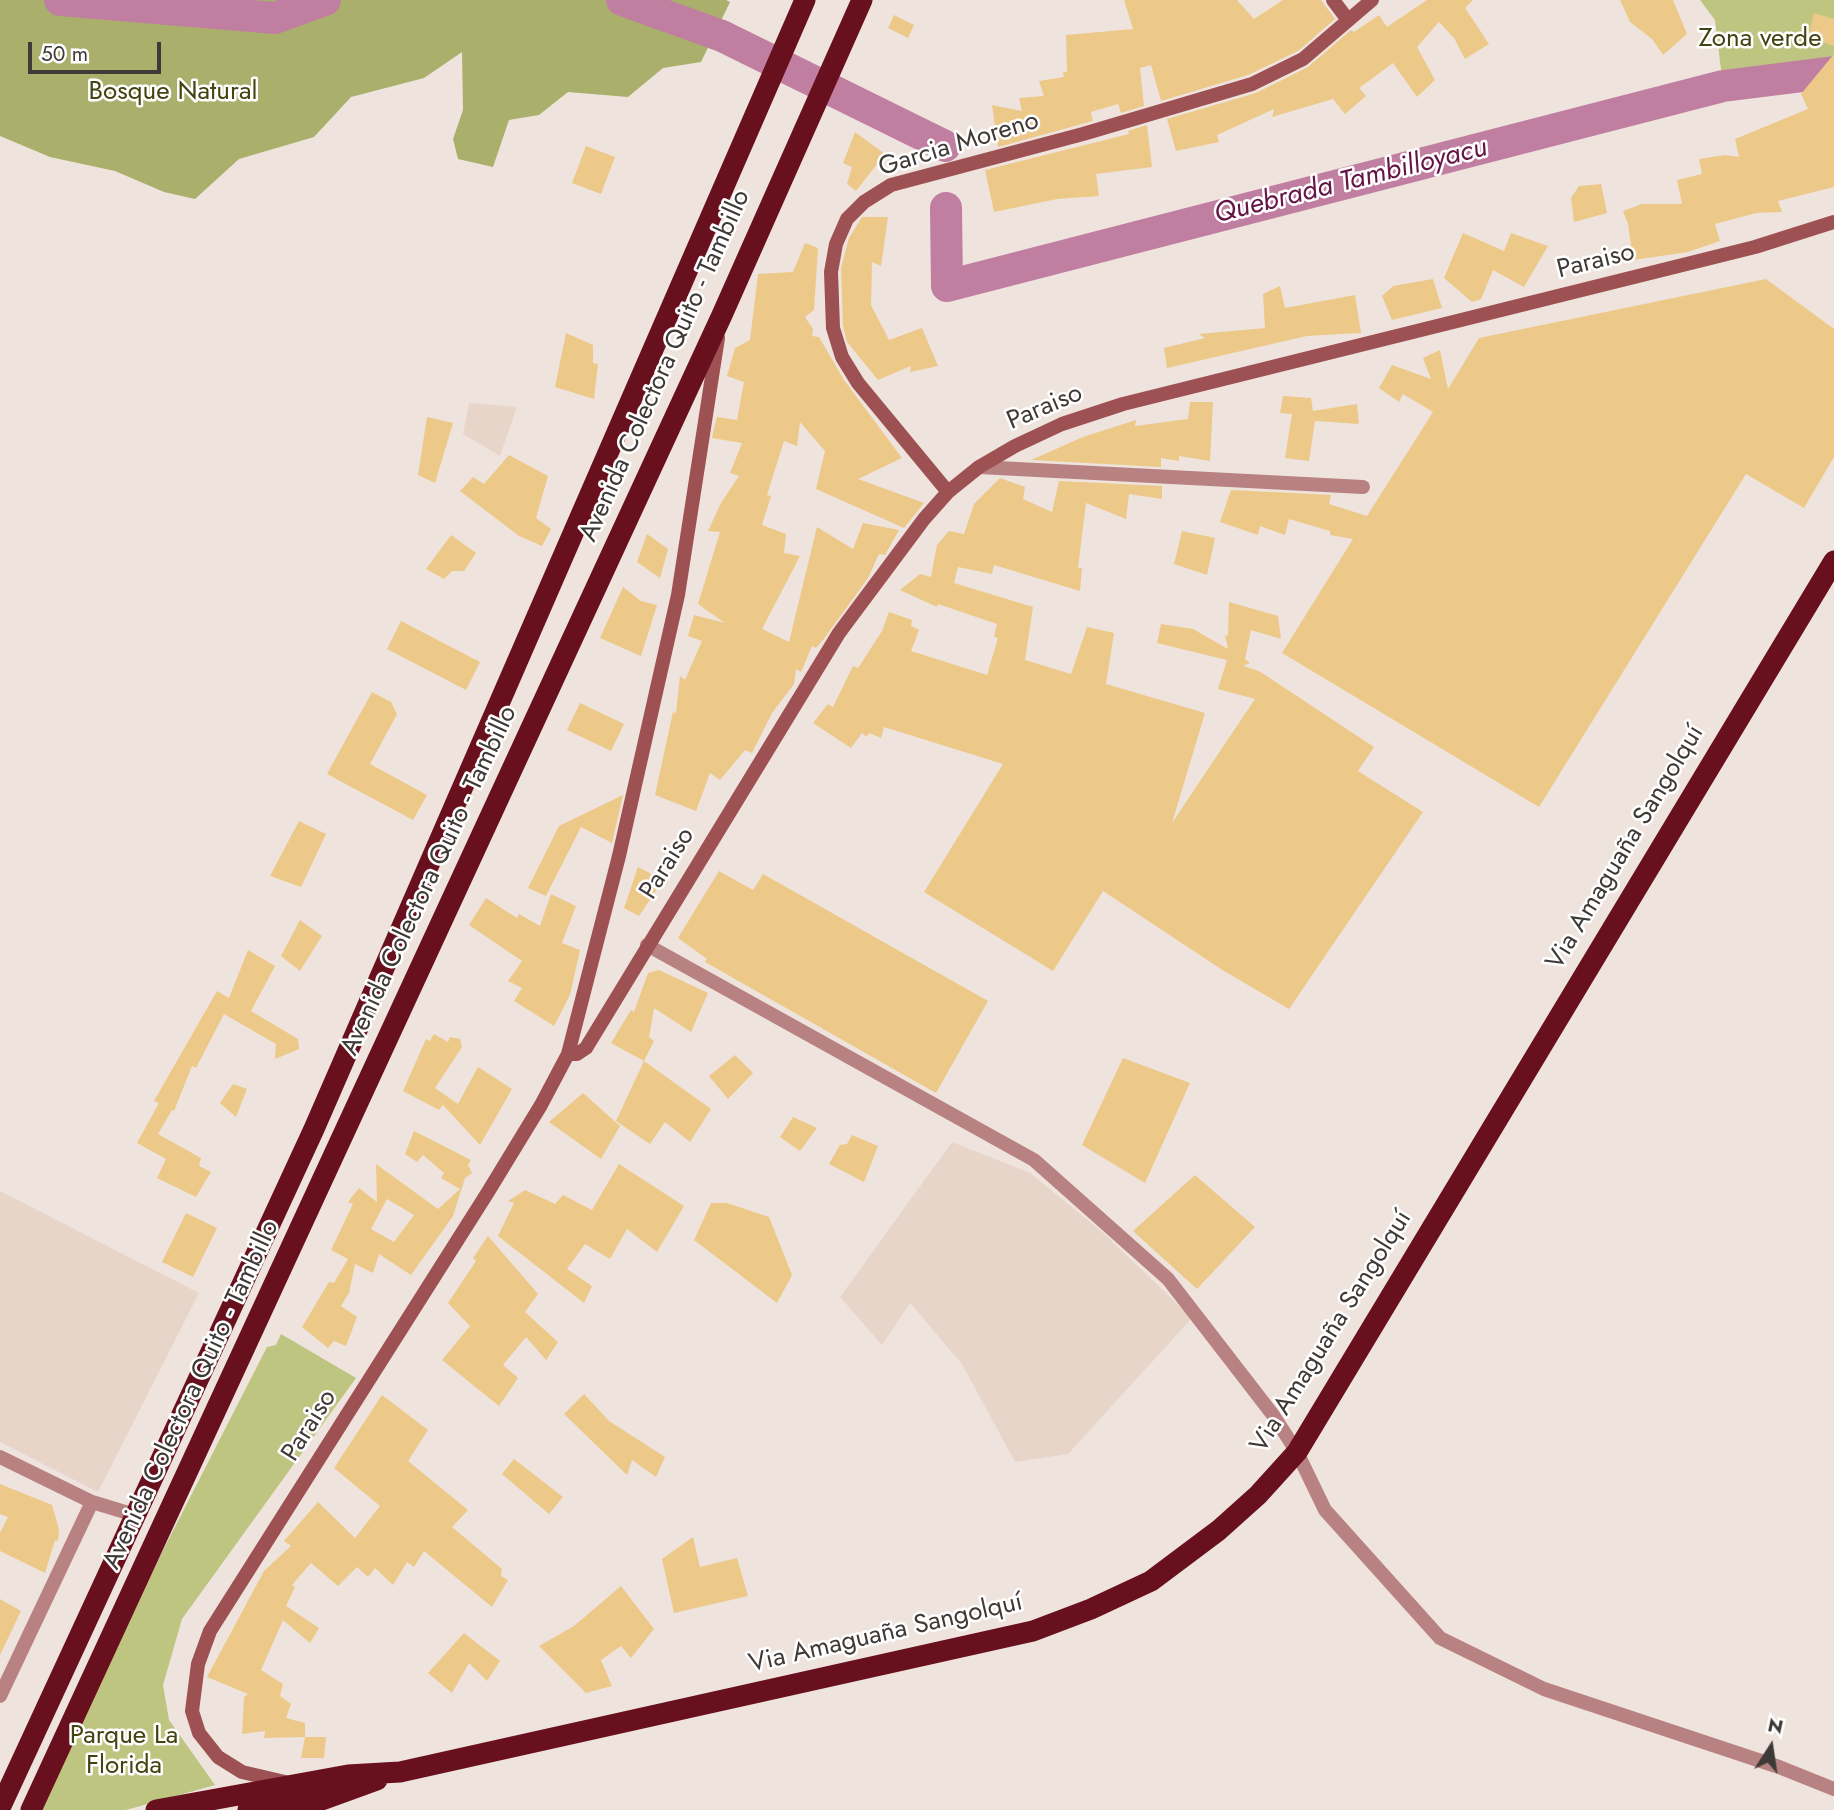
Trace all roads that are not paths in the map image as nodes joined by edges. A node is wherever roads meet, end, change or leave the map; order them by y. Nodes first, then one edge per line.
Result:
1 (805, 0) edge
2 (1333, 0) edge
3 (1373, 0) edge
4 (860, 4) edge
5 (1348, 20) junction
6 (1834, 222) edge
7 (722, 315) junction
8 (979, 467) junction
9 (1363, 487) dead end
10 (948, 492) junction
11 (1834, 561) edge
12 (647, 945) junction
13 (568, 1054) junction
14 (1297, 1452) junction
15 (0, 1457) edge
16 (92, 1502) junction
17 (135, 1515) junction
18 (0, 1696) edge
19 (400, 1772) junction
20 (301, 1784) junction
21 (1834, 1789) edge
22 (343, 1793) junction
23 (0, 1808) edge
24 (31, 1810) edge
25 (156, 1810) edge
26 (248, 1810) edge
27 (294, 1810) edge

1 - 17 highway, Avenida Colectora Quito - Tambillo
2 - 5 street
3 - 5 street, Garcia Moreno
4 - 7 highway, Avenida Colectora Quito - Tambillo
5 - 10 street, Garcia Moreno
6 - 8 street, Paraiso
7 - 13 street, Paraiso
7 - 24 highway, Avenida Colectora Quito - Tambillo
8 - 9 street
8 - 10 street, Paraiso
10 - 12 street, Paraiso
11 - 14 highway, Via Amaguaña Sangolquí
12 - 13 street, Paraiso
12 - 14 street
13 - 20 street, Paraiso
14 - 19 highway, Via Amaguaña Sangolquí
14 - 21 street
15 - 16 street
16 - 17 street
16 - 18 street
17 - 23 highway, Avenida Colectora Quito - Tambillo
19 - 20 highway, Via Amaguaña Sangolquí
19 - 22 highway
20 - 25 highway, Via Amaguaña Sangolquí
22 - 26 highway
22 - 27 highway

